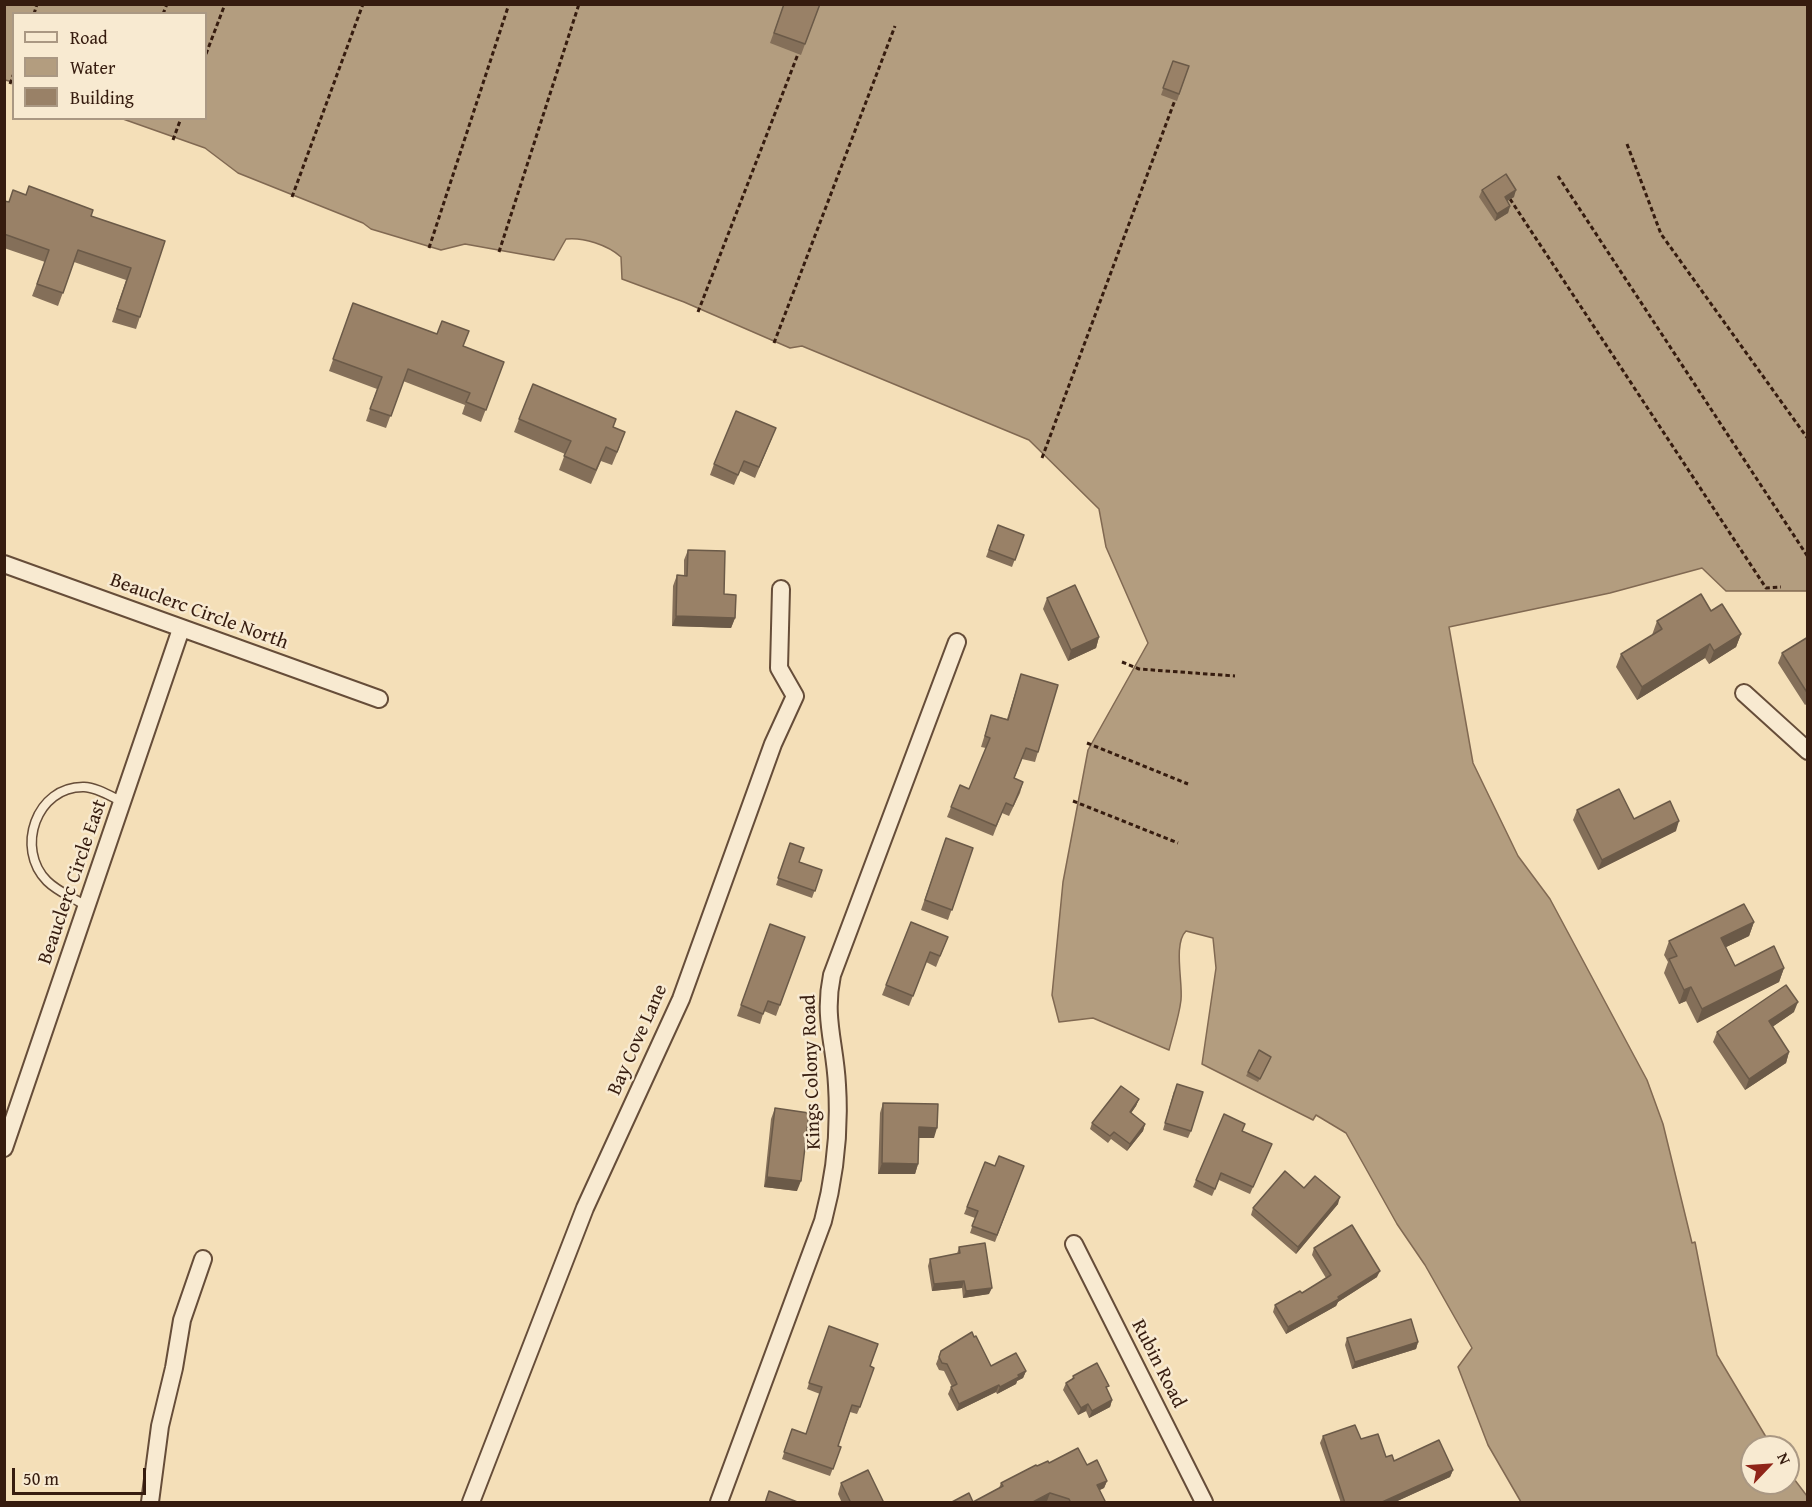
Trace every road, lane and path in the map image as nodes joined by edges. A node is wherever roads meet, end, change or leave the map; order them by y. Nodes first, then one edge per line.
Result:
1 (225, 4) edge
2 (363, 4) edge
3 (509, 4) edge
4 (579, 4) edge
5 (895, 26) dead end
6 (207, 51) edge
7 (798, 54) edge
8 (12, 78) edge
9 (10, 84) dead end
10 (1175, 100) edge
11 (180, 120) edge
12 (172, 140) dead end
13 (1627, 144) dead end
14 (1558, 176) dead end
15 (292, 197) dead end
16 (1510, 199) edge
17 (429, 248) dead end
18 (499, 252) dead end
19 (698, 312) dead end
20 (774, 343) dead end
21 (1808, 439) edge
22 (1042, 458) dead end
23 (1808, 557) edge
24 (4, 564) edge
25 (1780, 587) dead end
26 (781, 589) dead end
27 (182, 629) junction
28 (957, 642) dead end
29 (1122, 662) dead end
30 (1235, 676) dead end
31 (1744, 693) dead end
32 (379, 699) dead end
33 (1087, 743) dead end
34 (1808, 751) edge
35 (1188, 784) dead end
36 (1073, 801) dead end
37 (123, 802) junction
38 (1178, 843) dead end
39 (86, 906) junction
40 (4, 1148) edge
41 (1074, 1244) dead end
42 (203, 1259) dead end
43 (150, 1503) edge
44 (471, 1503) edge
45 (719, 1503) edge
46 (1204, 1503) edge

1 - 6 path
2 - 15 path
3 - 17 path
4 - 18 path
5 - 20 path
7 - 19 path
8 - 9 path
10 - 22 path
11 - 12 path
13 - 21 path
14 - 23 path
16 - 25 path
24 - 27 street, Beauclerc Circle North
26 - 44 street, Bay Cove Lane
27 - 32 street, Beauclerc Circle North
27 - 37 street, Beauclerc Circle East
28 - 45 street, Kings Colony Road
29 - 30 path
31 - 34 street
33 - 35 path
36 - 38 path
37 - 39 street, Beauclerc Circle East
37 - 39 lane
39 - 40 street, Beauclerc Circle East
41 - 46 street, Rubin Road
42 - 43 street

